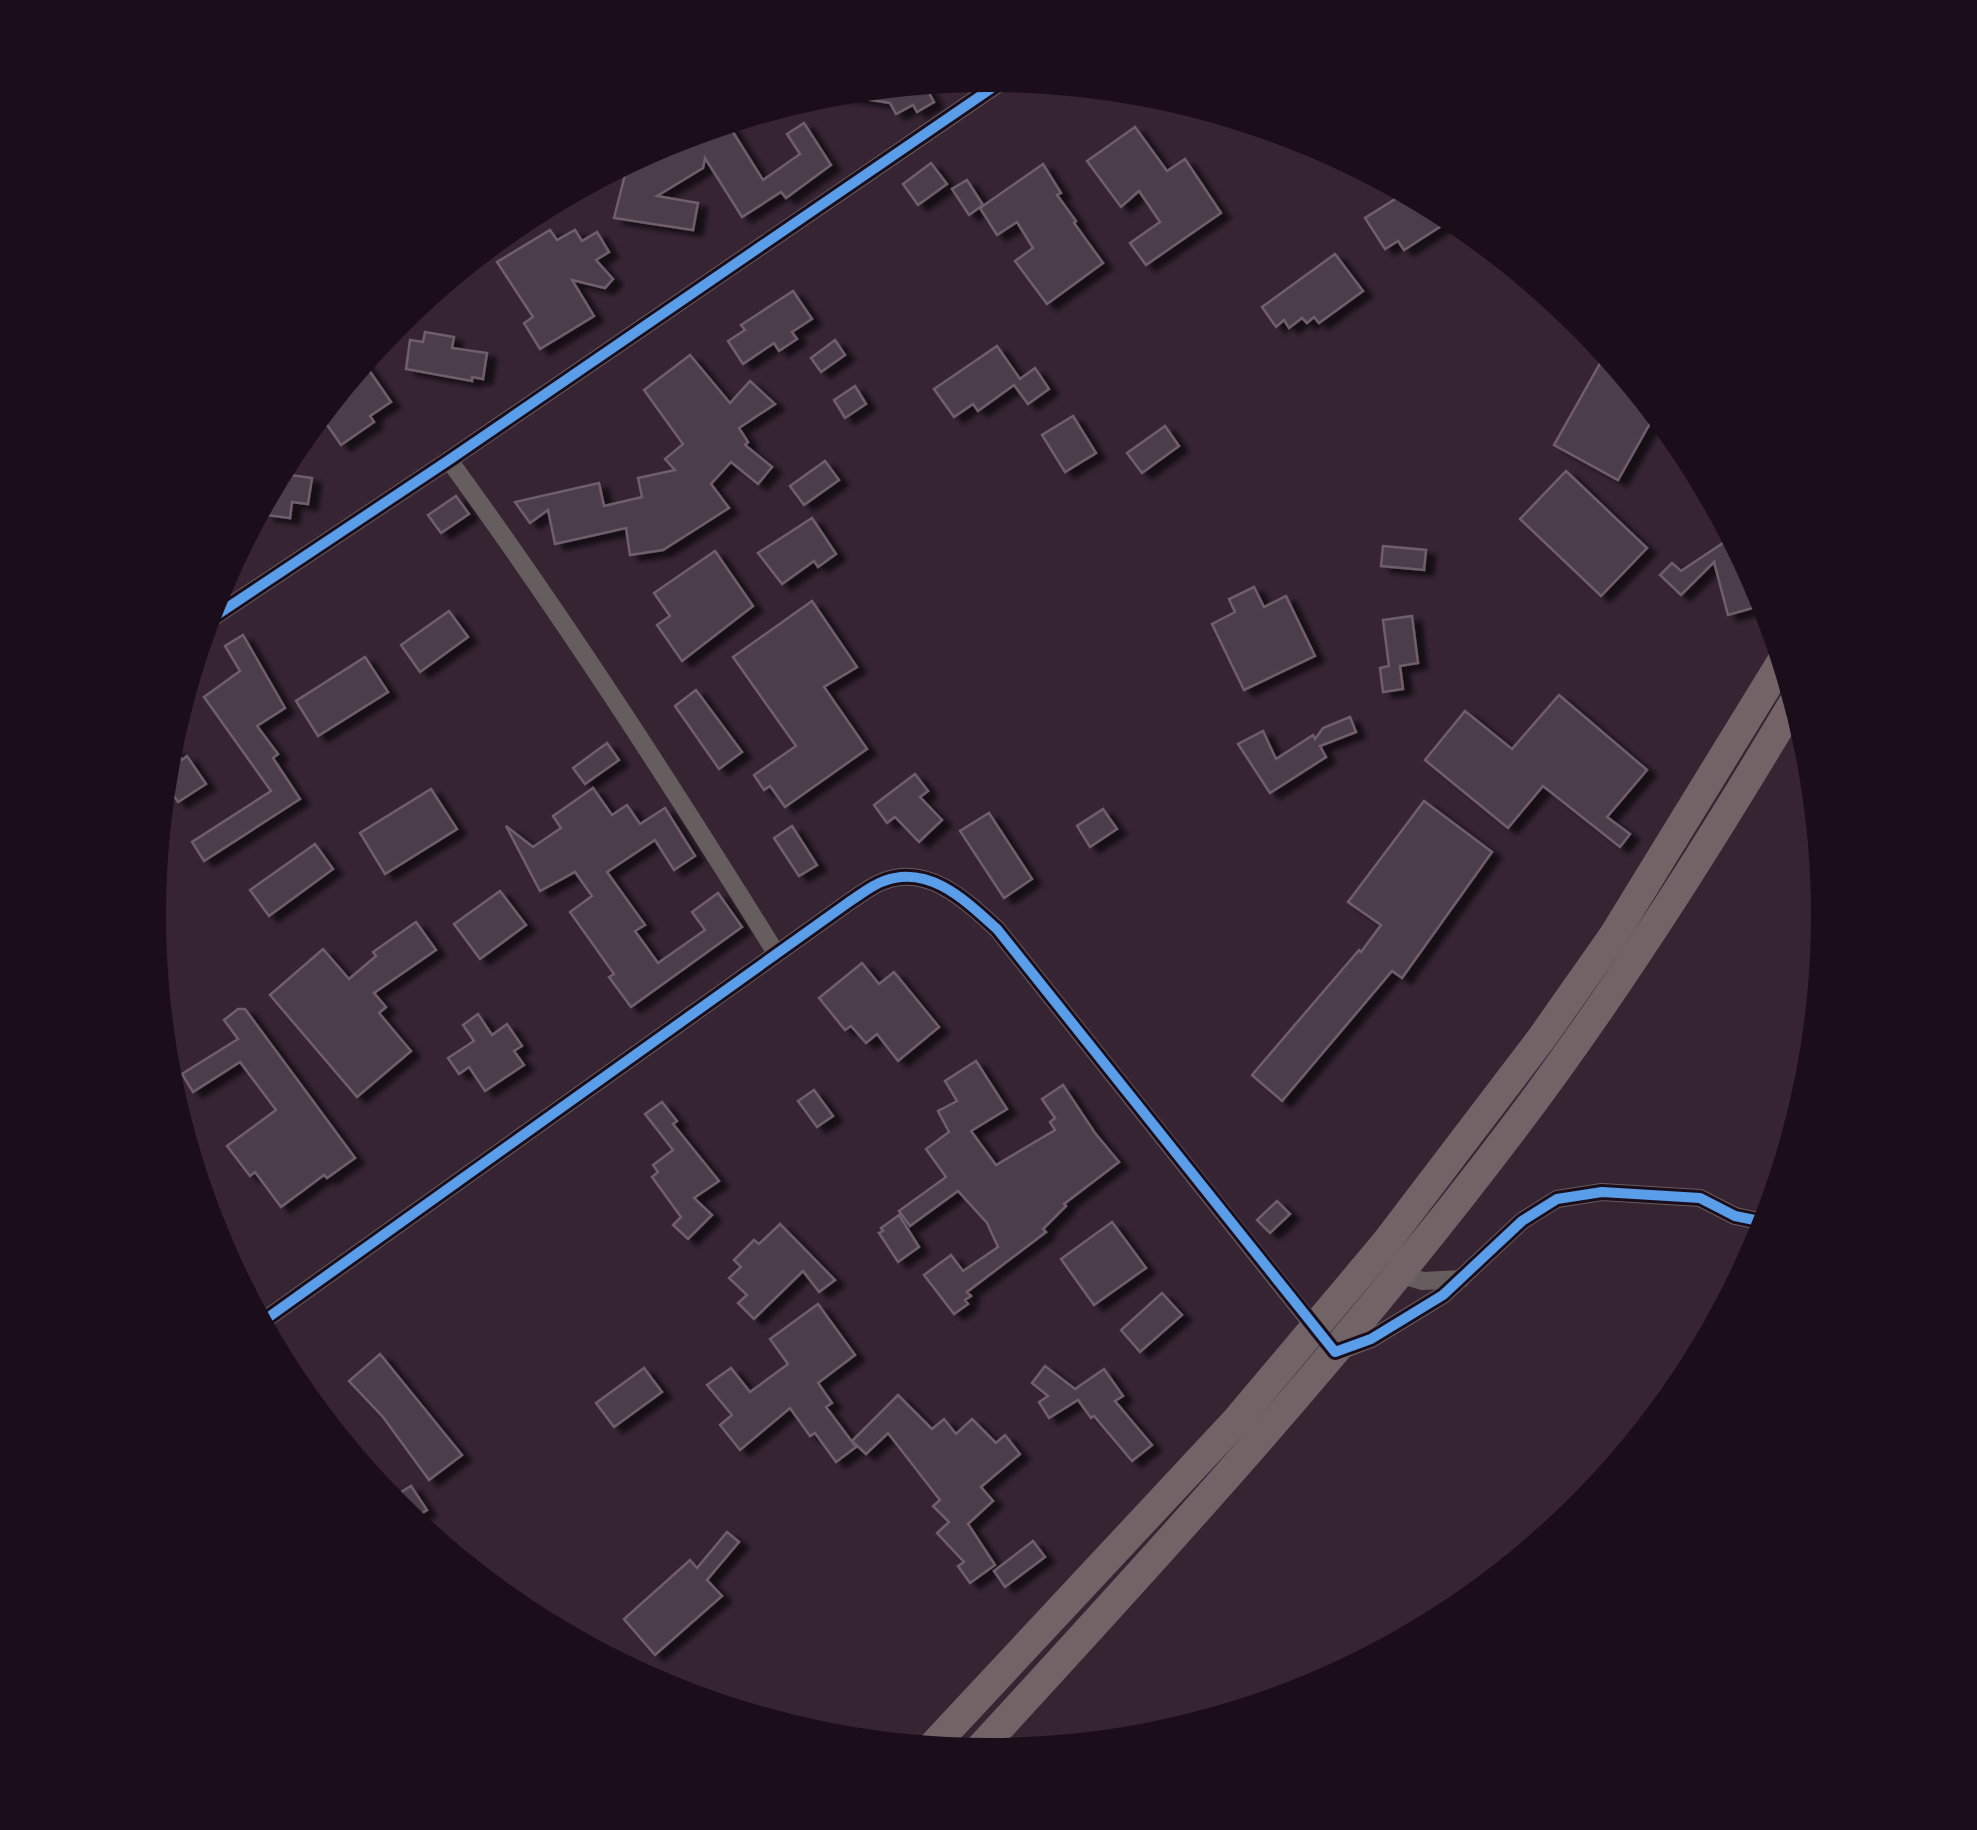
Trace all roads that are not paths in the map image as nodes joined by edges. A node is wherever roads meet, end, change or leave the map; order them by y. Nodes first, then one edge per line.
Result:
1 (986, 92) edge
2 (448, 460) junction
3 (226, 609) edge
4 (1776, 679) edge
5 (1786, 715) edge
6 (776, 954) junction
7 (1752, 1220) edge
8 (1399, 1274) junction
9 (1462, 1279) junction
10 (271, 1316) edge
11 (1315, 1328) junction
12 (1334, 1352) junction
13 (1178, 1507) junction
14 (955, 1723) junction
15 (942, 1736) edge
16 (965, 1737) edge
17 (989, 1738) edge

1 - 2 street
2 - 3 street
2 - 6 street
4 - 11 highway
5 - 8 highway
6 - 10 street
6 - 11 street
7 - 9 street
8 - 9 street
8 - 12 highway
9 - 12 street
11 - 12 street
11 - 13 highway
12 - 13 highway
13 - 14 highway
13 - 17 highway
14 - 15 highway
14 - 16 street

